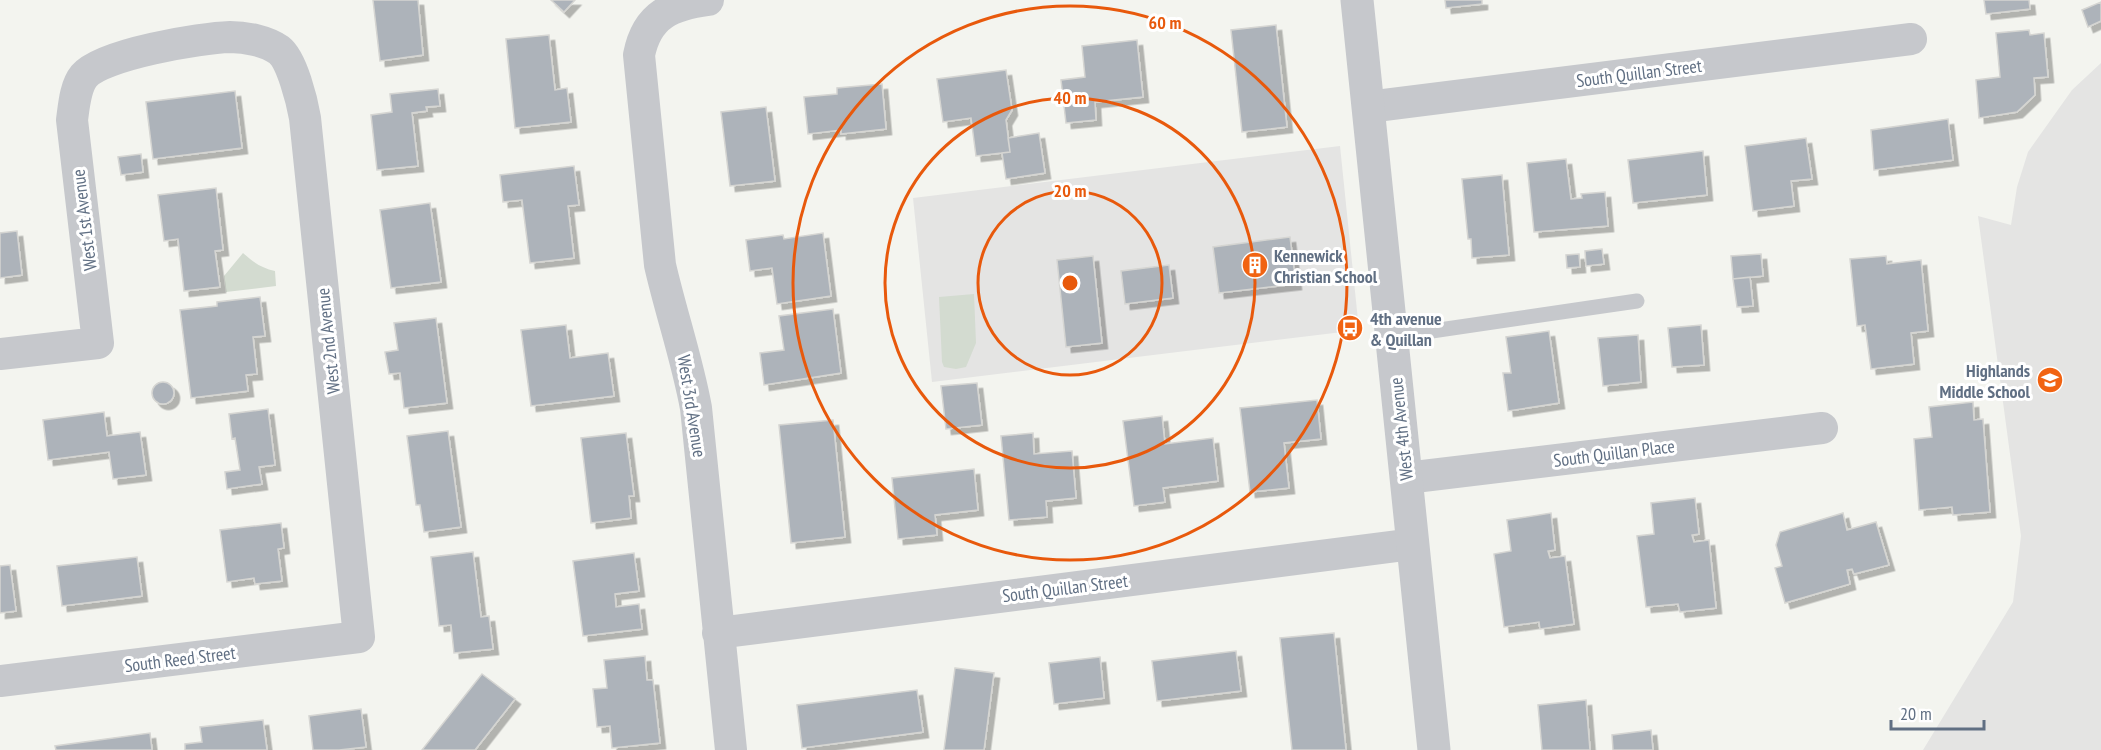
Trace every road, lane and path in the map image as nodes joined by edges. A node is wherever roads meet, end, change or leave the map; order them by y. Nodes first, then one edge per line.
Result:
1 (708, 0) edge
2 (1357, 0) edge
3 (1911, 39) dead end
4 (280, 51) joint
5 (1368, 107) junction
6 (1637, 301) dead end
7 (1391, 337) junction
8 (0, 354) edge
9 (1822, 428) dead end
10 (1406, 478) junction
11 (1413, 544) junction
12 (718, 633) junction
13 (359, 637) joint
14 (0, 681) edge
15 (730, 750) edge
16 (1434, 750) edge

1 - 12 street, West 3rd Avenue
2 - 5 street, West 4th Avenue
3 - 5 street, South Quillan Street
4 - 8 street, West 1st Avenue
4 - 13 street, West 2nd Avenue
5 - 7 street, West 4th Avenue
6 - 7 lane
7 - 10 street, West 4th Avenue
9 - 10 street, South Quillan Place
10 - 11 street, West 4th Avenue
11 - 12 street, South Quillan Street
11 - 16 street, West 4th Avenue
12 - 15 street, West 3rd Avenue
13 - 14 street, South Reed Street

